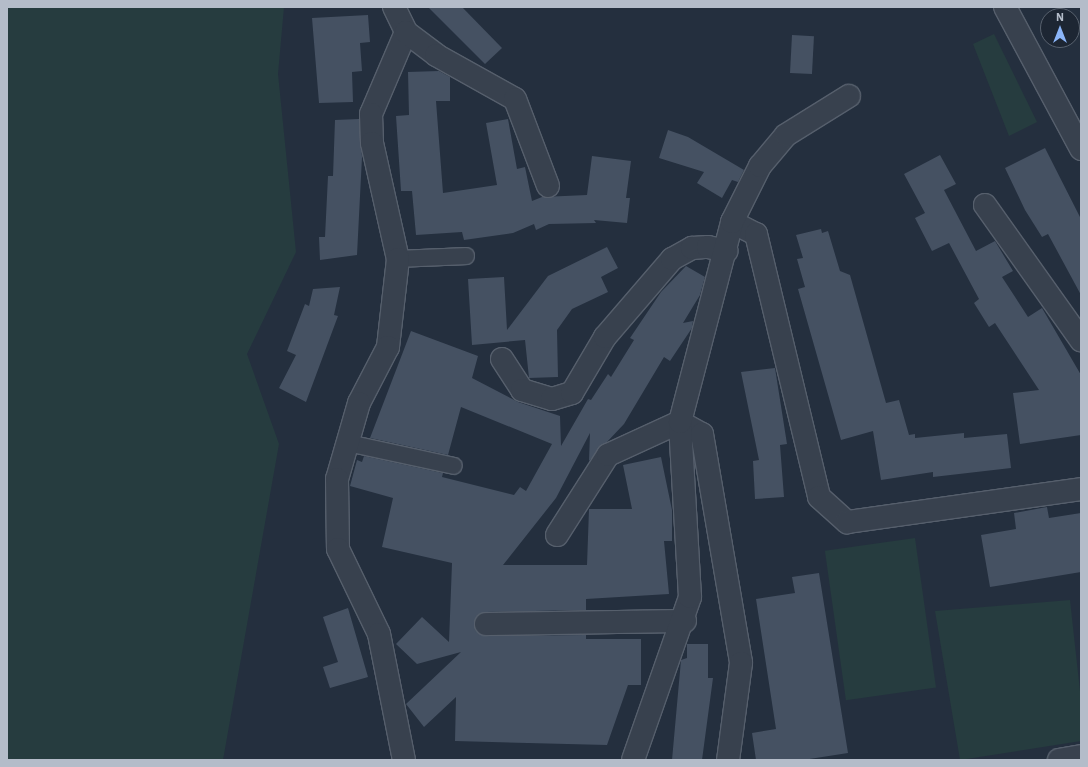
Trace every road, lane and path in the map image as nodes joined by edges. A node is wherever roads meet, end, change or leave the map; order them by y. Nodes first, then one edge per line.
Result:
1 (394, 7) edge
2 (1005, 7) edge
3 (406, 32) junction
4 (849, 96) dead end
5 (1081, 149) edge
6 (548, 186) dead end
7 (985, 204) dead end
8 (732, 222) junction
9 (727, 251) junction
10 (466, 256) dead end
11 (398, 259) junction
12 (1081, 340) edge
13 (502, 359) dead end
14 (680, 422) junction
15 (348, 443) junction
16 (454, 466) dead end
17 (1081, 489) edge
18 (557, 534) dead end
19 (685, 621) junction
20 (486, 624) dead end
21 (1081, 756) edge
22 (404, 760) edge
23 (634, 760) edge
24 (728, 760) edge
25 (1059, 760) edge

1 - 3 street
2 - 5 street
3 - 6 street
3 - 11 street
4 - 8 street
7 - 12 street
8 - 9 street
8 - 17 street
9 - 13 street
9 - 14 street
10 - 11 lane
11 - 15 street
14 - 18 street
14 - 19 street
14 - 24 street
15 - 16 lane
15 - 22 street
19 - 20 street
19 - 23 street
21 - 25 street

